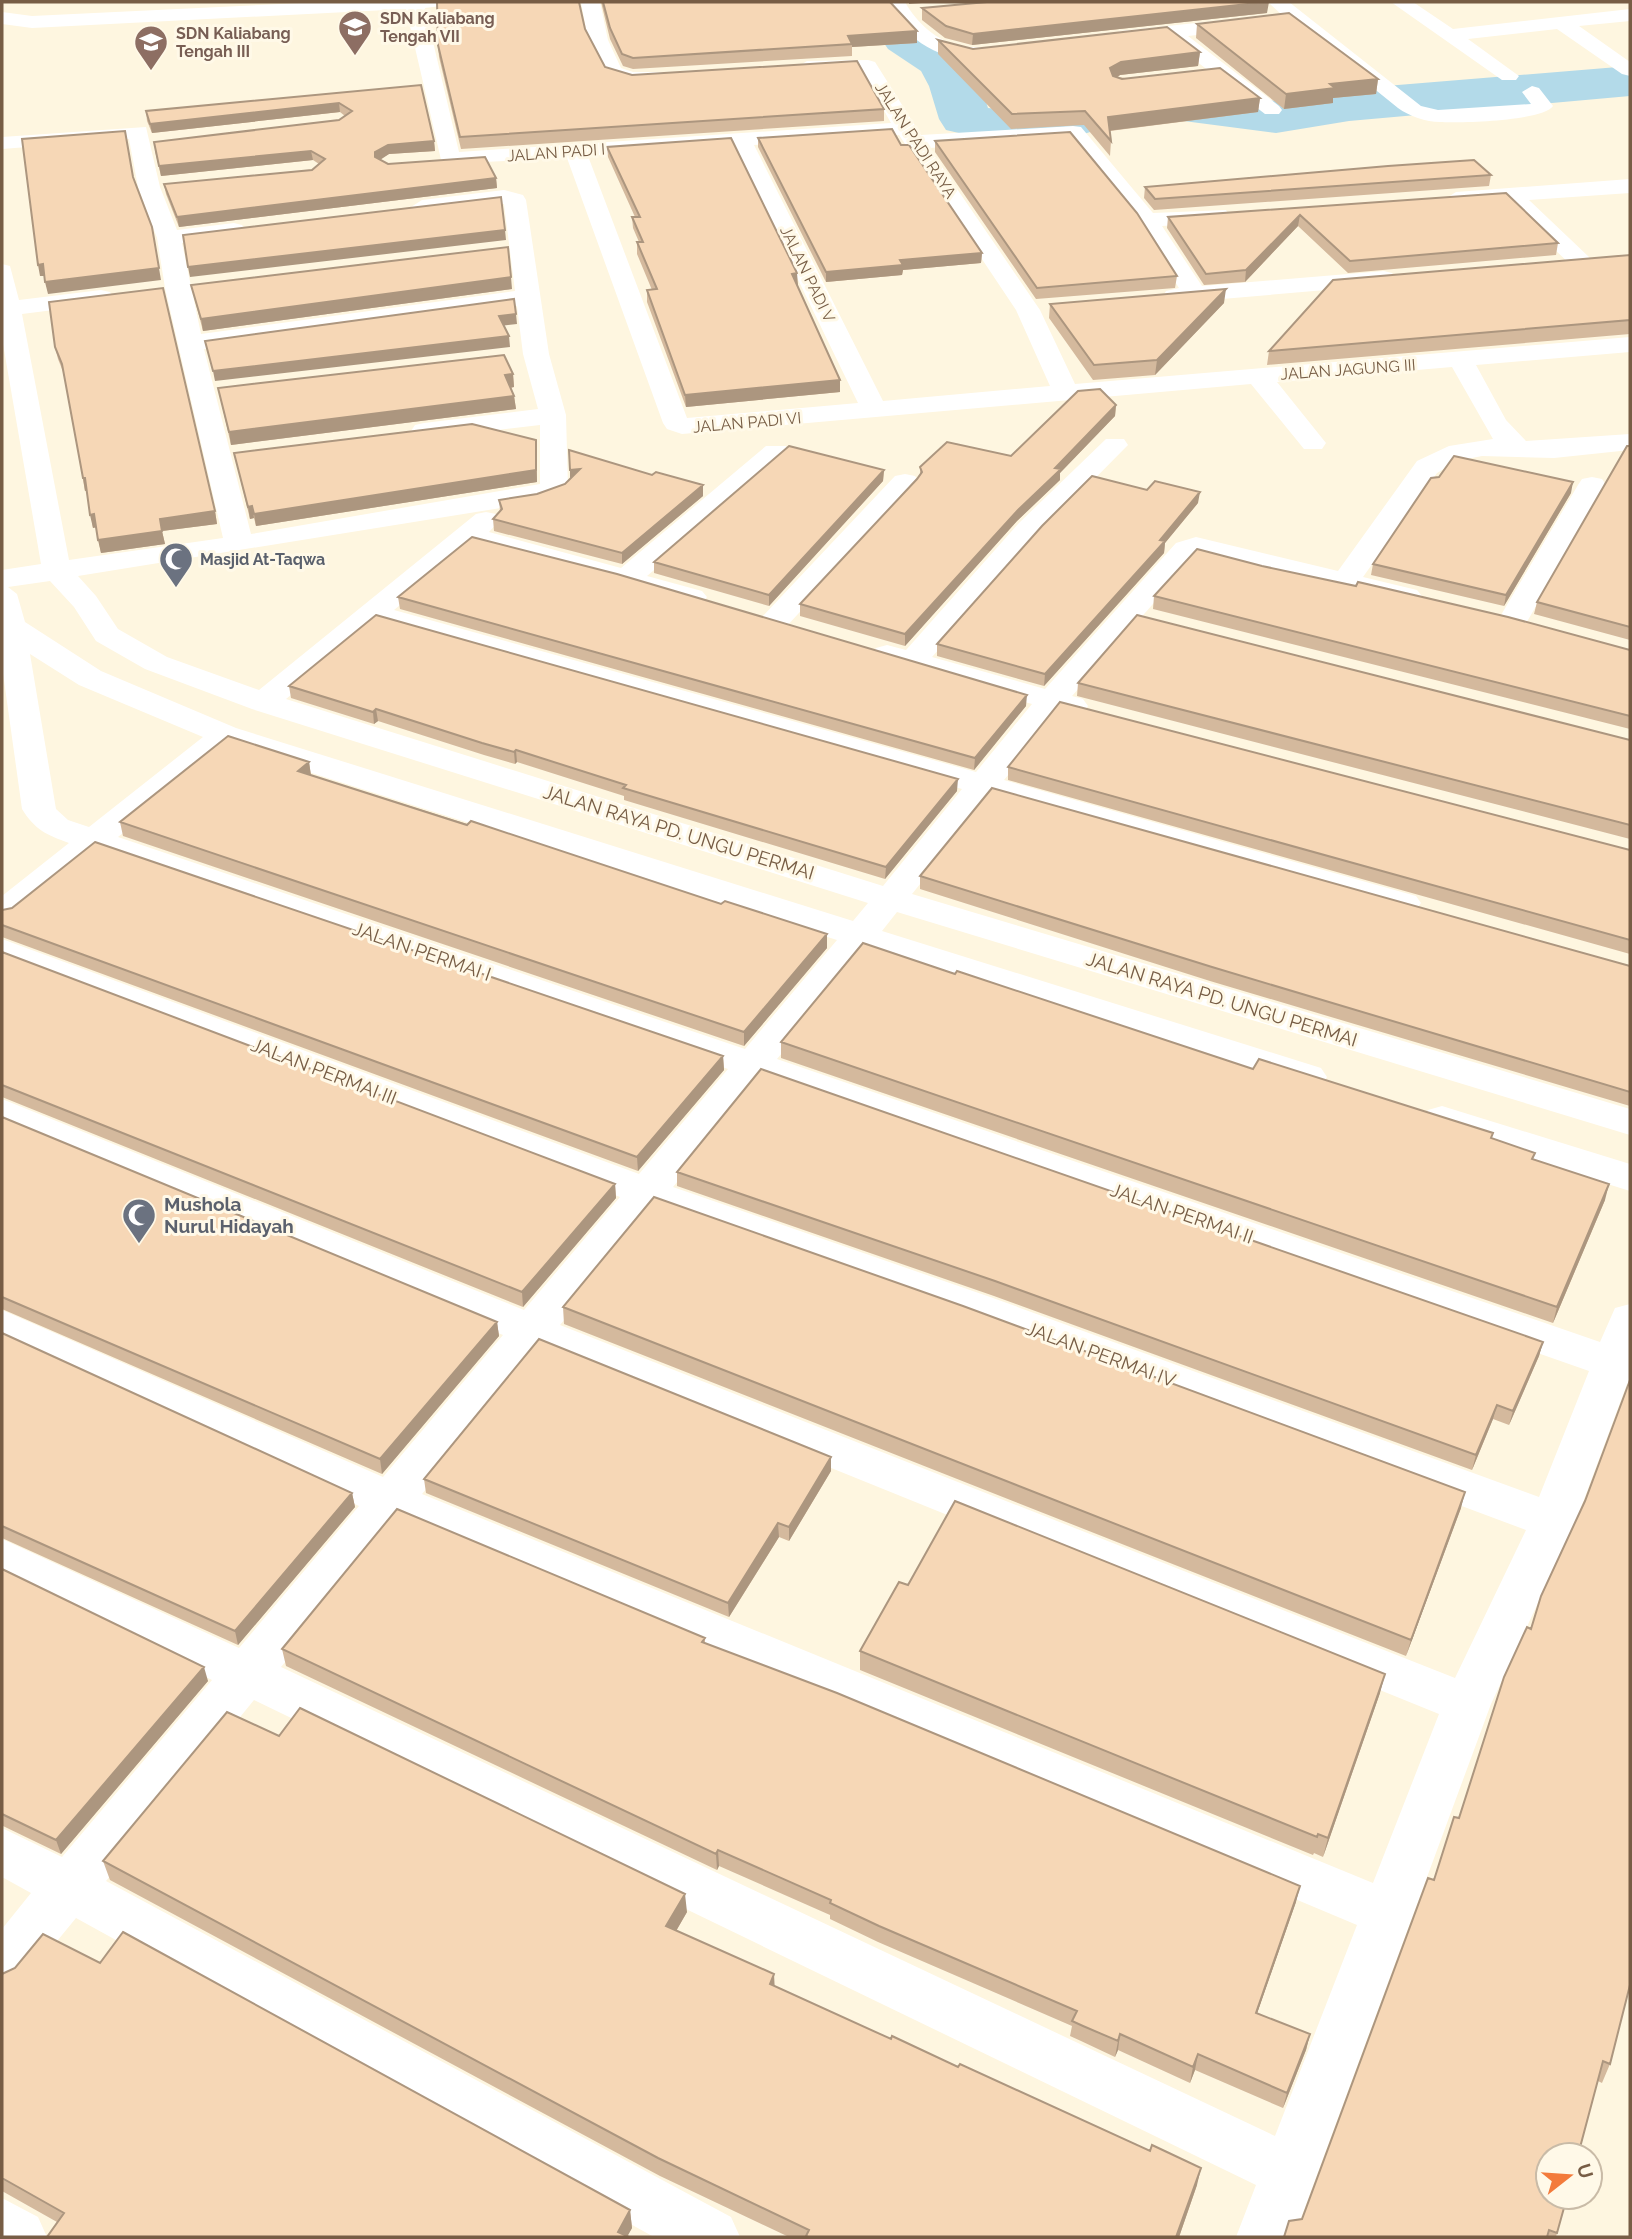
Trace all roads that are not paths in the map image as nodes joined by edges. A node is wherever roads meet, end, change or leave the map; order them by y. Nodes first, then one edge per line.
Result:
1 (424, 2) edge
2 (590, 2) edge
3 (1277, 2) edge
4 (1401, 2) edge
5 (898, 8) edge
6 (928, 11) edge
7 (1630, 15) edge
8 (2, 18) edge
9 (1300, 18) junction
10 (32, 22) junction
11 (1561, 23) junction
12 (2, 30) edge
13 (1171, 32) junction
14 (1450, 36) junction
15 (1105, 39) edge
16 (1012, 50) edge
17 (791, 68) edge
18 (1629, 70) edge
19 (1223, 72) junction
20 (685, 75) edge
21 (1198, 75) edge
22 (1509, 76) dead end
23 (1532, 92) dead end
24 (1272, 110) dead end
25 (911, 135) junction
26 (740, 138) junction
27 (167, 141) edge
28 (2, 143) edge
29 (140, 144) junction
30 (575, 151) junction
31 (450, 159) junction
32 (426, 161) edge
33 (176, 184) edge
34 (149, 187) junction
35 (1622, 187) edge
36 (1511, 195) junction
37 (1430, 201) edge
38 (1630, 203) edge
39 (397, 210) edge
40 (1241, 214) edge
41 (1147, 220) junction
42 (250, 228) edge
43 (169, 238) junction
44 (523, 247) junction
45 (496, 251) edge
46 (1606, 260) edge
47 (1581, 262) junction
48 (1554, 264) edge
49 (2, 271) edge
50 (1402, 277) edge
51 (205, 285) edge
52 (164, 289) junction
53 (125, 294) edge
54 (1195, 294) junction
55 (528, 297) junction
56 (1157, 298) edge
57 (5, 308) edge
58 (1054, 308) edge
59 (1028, 310) junction
60 (191, 343) junction
61 (1630, 345) edge
62 (536, 354) junction
63 (508, 357) edge
64 (1461, 361) junction
65 (1258, 376) junction
66 (230, 390) edge
67 (202, 393) junction
68 (875, 410) junction
69 (553, 415) junction
70 (1098, 421) junction
71 (393, 435) edge
72 (1630, 442) edge
73 (1313, 443) dead end
74 (1518, 448) junction
75 (776, 452) dead end
76 (245, 453) edge
77 (218, 457) junction
78 (905, 482) dead end
79 (1592, 485) dead end
80 (512, 499) junction
81 (468, 535) junction
82 (240, 544) junction
83 (57, 571) junction
84 (628, 577) junction
85 (2, 579) edge
86 (1345, 582) junction
87 (1436, 603) edge
88 (7, 610) edge
89 (372, 613) junction
90 (1513, 621) edge
91 (862, 647) edge
92 (912, 661) junction
93 (1051, 701) junction
94 (263, 702) junction
95 (1105, 715) edge
96 (225, 735) junction
97 (983, 784) junction
98 (92, 838) junction
99 (890, 899) junction
100 (1432, 911) edge
101 (2, 913) edge
102 (857, 935) junction
103 (2, 950) edge
104 (752, 1064) junction
105 (1337, 1086) edge
106 (1417, 1111) edge
107 (2, 1112) edge
108 (1630, 1122) edge
109 (1630, 1178) edge
110 (646, 1192) junction
111 (2, 1325) edge
112 (531, 1330) junction
113 (1625, 1350) edge
114 (390, 1500) junction
115 (1553, 1521) junction
116 (2, 1557) edge
117 (245, 1675) junction
118 (1467, 1704) junction
119 (2, 1851) edge
120 (71, 1886) junction
121 (1385, 1912) junction
122 (2, 1968) edge
123 (1288, 2171) junction
124 (2, 2227) edge
125 (18, 2237) edge
126 (711, 2237) edge
127 (1265, 2237) edge

1 - 10 street
1 - 31 street
2 - 20 street
3 - 9 street
4 - 14 street
5 - 6 street
5 - 16 street
7 - 11 street
8 - 10 street
9 - 13 street
9 - 23 street
10 - 12 street
11 - 14 street
11 - 18 street
13 - 15 street
13 - 19 street
14 - 22 street
17 - 25 street, JALAN PADI RAYA
19 - 21 street
19 - 24 street
25 - 26 street, JALAN PADI I
25 - 41 street, JALAN PADI I
25 - 59 street, JALAN PADI RAYA
26 - 30 street, JALAN PADI I
26 - 68 street, JALAN PADI V
27 - 29 street
28 - 29 street
29 - 34 street
30 - 31 street, JALAN PADI I
30 - 68 street, JALAN PADI VI
31 - 32 street, JALAN PADI I
33 - 34 street
34 - 43 street
35 - 36 street
35 - 38 street
36 - 37 street
36 - 47 street
39 - 44 street
40 - 41 street
41 - 54 street
42 - 43 street
43 - 52 street
44 - 45 street
44 - 55 street
46 - 47 street
47 - 48 street
49 - 57 street
50 - 54 street
51 - 52 street
52 - 60 street
53 - 57 street
54 - 56 street
55 - 60 street
55 - 62 street
57 - 83 street
58 - 59 street
59 - 70 street, JALAN PADI RAYA
60 - 67 street
61 - 64 street, JALAN JAGUNG III
62 - 63 street
62 - 69 street
64 - 65 street, JALAN JAGUNG III
64 - 74 street
65 - 70 street, JALAN JAGUNG III
65 - 73 street
66 - 67 street
67 - 77 street
68 - 70 street, JALAN PADI VI
69 - 71 street
69 - 80 street
70 - 92 street
72 - 74 street
74 - 86 street
75 - 84 street
76 - 77 street
77 - 82 street
78 - 84 street
79 - 90 street
80 - 81 street
80 - 82 street
81 - 84 street
81 - 89 street
82 - 83 street
83 - 85 street
83 - 94 street, JALAN RAYA PD. UNGU PERMAI
86 - 87 street
86 - 93 street
88 - 96 street
88 - 98 street, JALAN PERMAI I
89 - 94 street
89 - 97 street
91 - 92 street
92 - 93 street
93 - 95 street
93 - 97 street
94 - 99 street, JALAN RAYA PD. UNGU PERMAI
96 - 98 street
96 - 102 street
97 - 99 street
97 - 100 street
98 - 101 street
98 - 104 street, JALAN PERMAI I
99 - 102 street
99 - 108 street, JALAN RAYA PD. UNGU PERMAI
102 - 104 street
102 - 105 street
103 - 110 street, JALAN PERMAI III
104 - 110 street
104 - 113 street, JALAN PERMAI II
106 - 109 street
107 - 112 street
110 - 112 street
110 - 115 street, JALAN PERMAI IV
111 - 114 street
112 - 114 street
112 - 118 street
113 - 115 street
114 - 117 street
114 - 121 street
115 - 118 street
116 - 117 street
117 - 120 street
117 - 123 street
118 - 121 street
119 - 120 street
120 - 122 street
120 - 126 street
121 - 123 street
123 - 127 street
124 - 125 street

